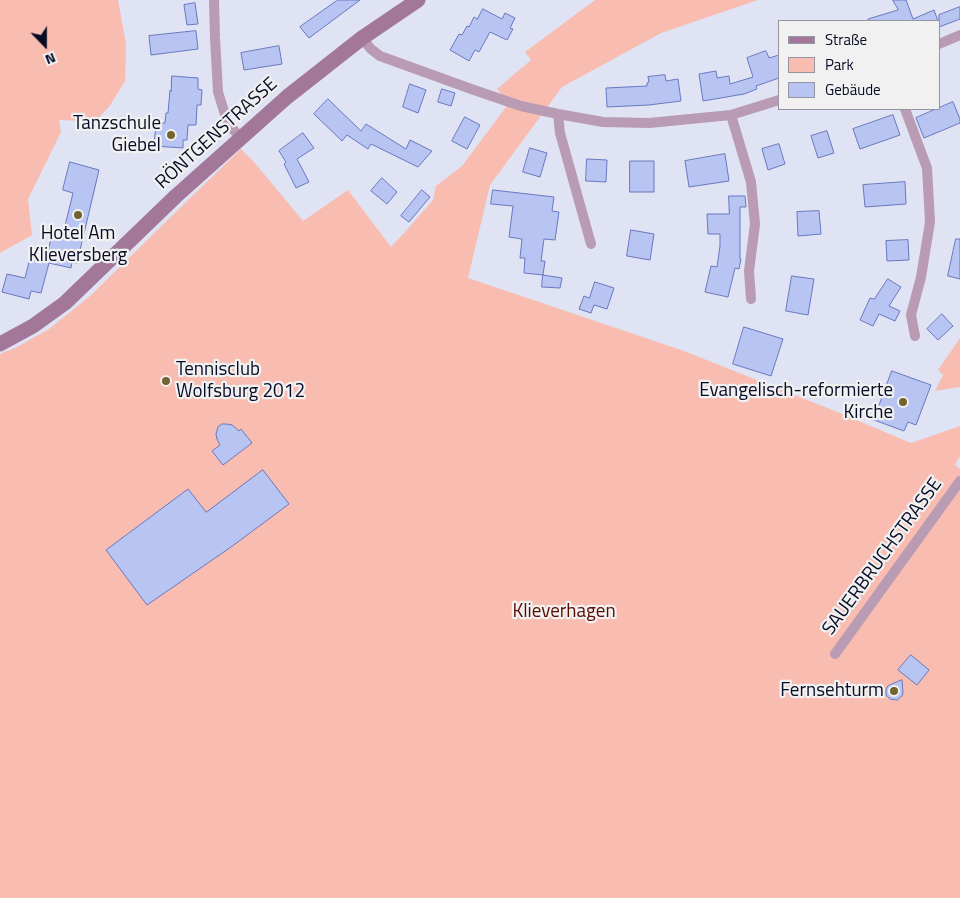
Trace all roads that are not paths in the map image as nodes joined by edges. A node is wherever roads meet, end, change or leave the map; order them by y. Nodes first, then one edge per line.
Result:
1 (214, 0) edge
2 (418, 0) edge
3 (960, 35) edge
4 (362, 38) junction
5 (940, 44) edge
6 (778, 100) edge
7 (905, 110) edge
8 (558, 114) junction
9 (731, 115) junction
10 (241, 138) junction
11 (591, 244) dead end
12 (751, 299) dead end
13 (54, 311) junction
14 (0, 336) edge
15 (915, 336) dead end
16 (0, 344) edge
17 (960, 481) edge
18 (835, 654) dead end

1 - 10 street
2 - 4 street, RÖNTGENSTRASSE
3 - 5 street
4 - 8 street
4 - 10 street, RÖNTGENSTRASSE
6 - 9 street
7 - 15 street
8 - 9 street
8 - 11 street
9 - 12 street
10 - 13 street, RÖNTGENSTRASSE
13 - 14 street, RÖNTGENSTRASSE
13 - 16 street, RÖNTGENSTRASSE
17 - 18 street, SAUERBRUCHSTRASSE

